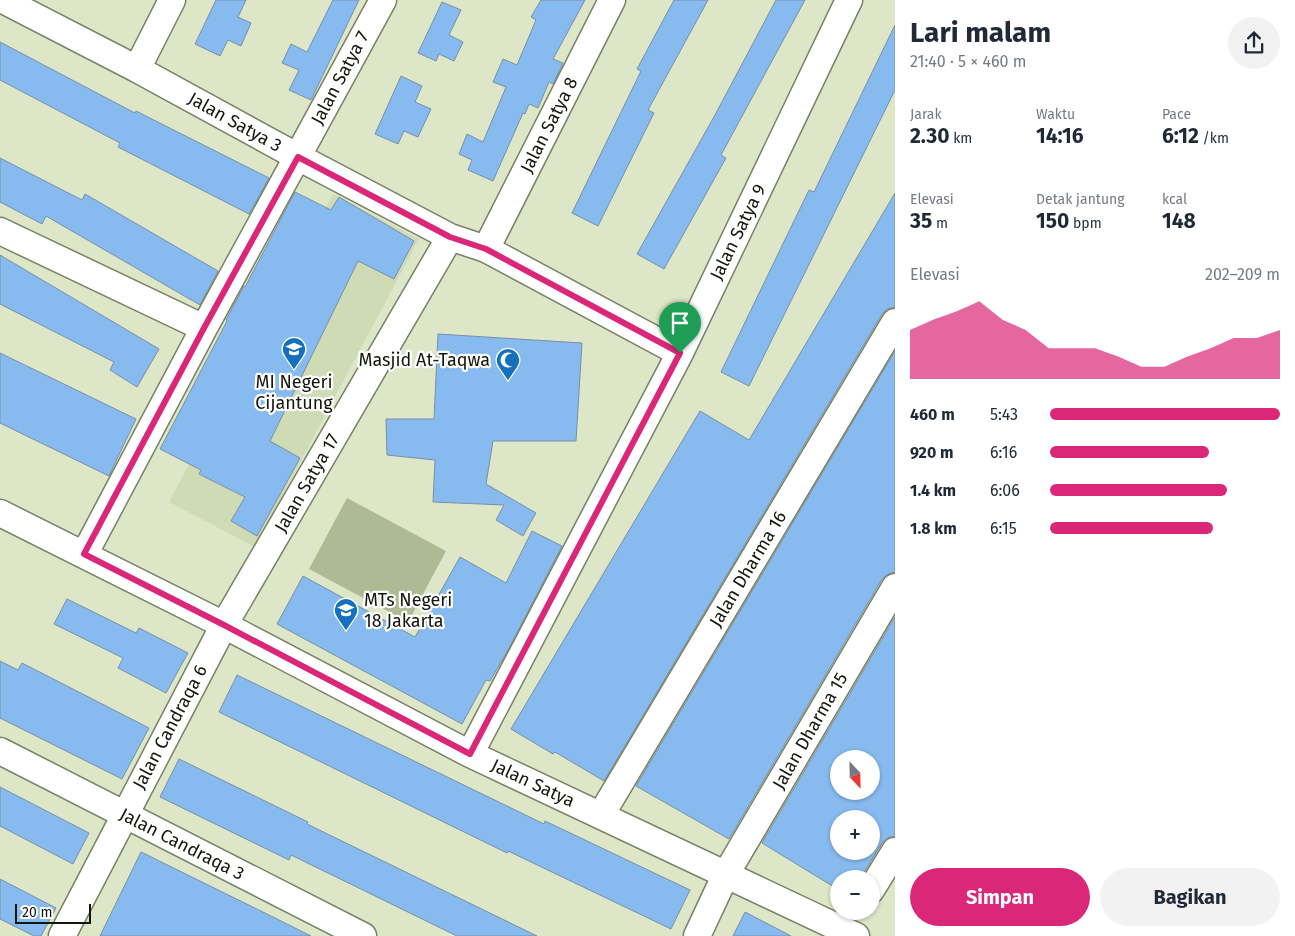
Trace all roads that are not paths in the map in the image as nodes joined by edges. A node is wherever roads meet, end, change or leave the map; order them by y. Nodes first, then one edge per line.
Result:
1 (3, 0) edge
2 (172, 0) edge
3 (383, 0) edge
4 (612, 0) edge
5 (849, 0) edge
6 (137, 69) junction
7 (298, 157) junction
8 (0, 231) edge
9 (450, 237) junction
10 (486, 249) junction
11 (895, 322) edge
12 (204, 328) junction
13 (680, 353) junction
14 (0, 513) edge
15 (84, 554) junction
16 (895, 587) edge
17 (224, 625) junction
18 (0, 752) edge
19 (470, 754) junction
20 (124, 815) junction
21 (602, 815) junction
22 (895, 851) edge
23 (726, 874) junction
24 (880, 875) edge
25 (854, 926) edge
26 (62, 936) edge
27 (364, 936) edge
28 (697, 936) edge

1 - 6 street, Jalan Satya 3
2 - 6 street
3 - 7 street, Jalan Satya 7
4 - 10 street, Jalan Satya 8
5 - 13 street, Jalan Satya 9
6 - 7 street, Jalan Satya 3
7 - 9 street, Jalan Satya 3
7 - 12 street, Jalan Satya 7
8 - 12 street
9 - 10 street, Jalan Satya 3
9 - 17 street, Jalan Satya 17
10 - 13 street, Jalan Satya 3
11 - 21 street, Jalan Dharma 16
12 - 15 street, Jalan Satya 7
13 - 19 street, Jalan Satya 9
14 - 15 street, Jalan Satya
15 - 17 street, Jalan Satya
16 - 23 street, Jalan Dharma 15
17 - 19 street, Jalan Satya
17 - 20 street, Jalan Candraqa 6
18 - 20 street, Jalan Candraqa 3
19 - 21 street, Jalan Satya
20 - 26 street, Jalan Candraqa 6
20 - 27 street, Jalan Candraqa 3
21 - 23 street, Jalan Satya
22 - 24 street
23 - 25 street, Jalan Satya
23 - 28 street, Jalan Dharma 15

